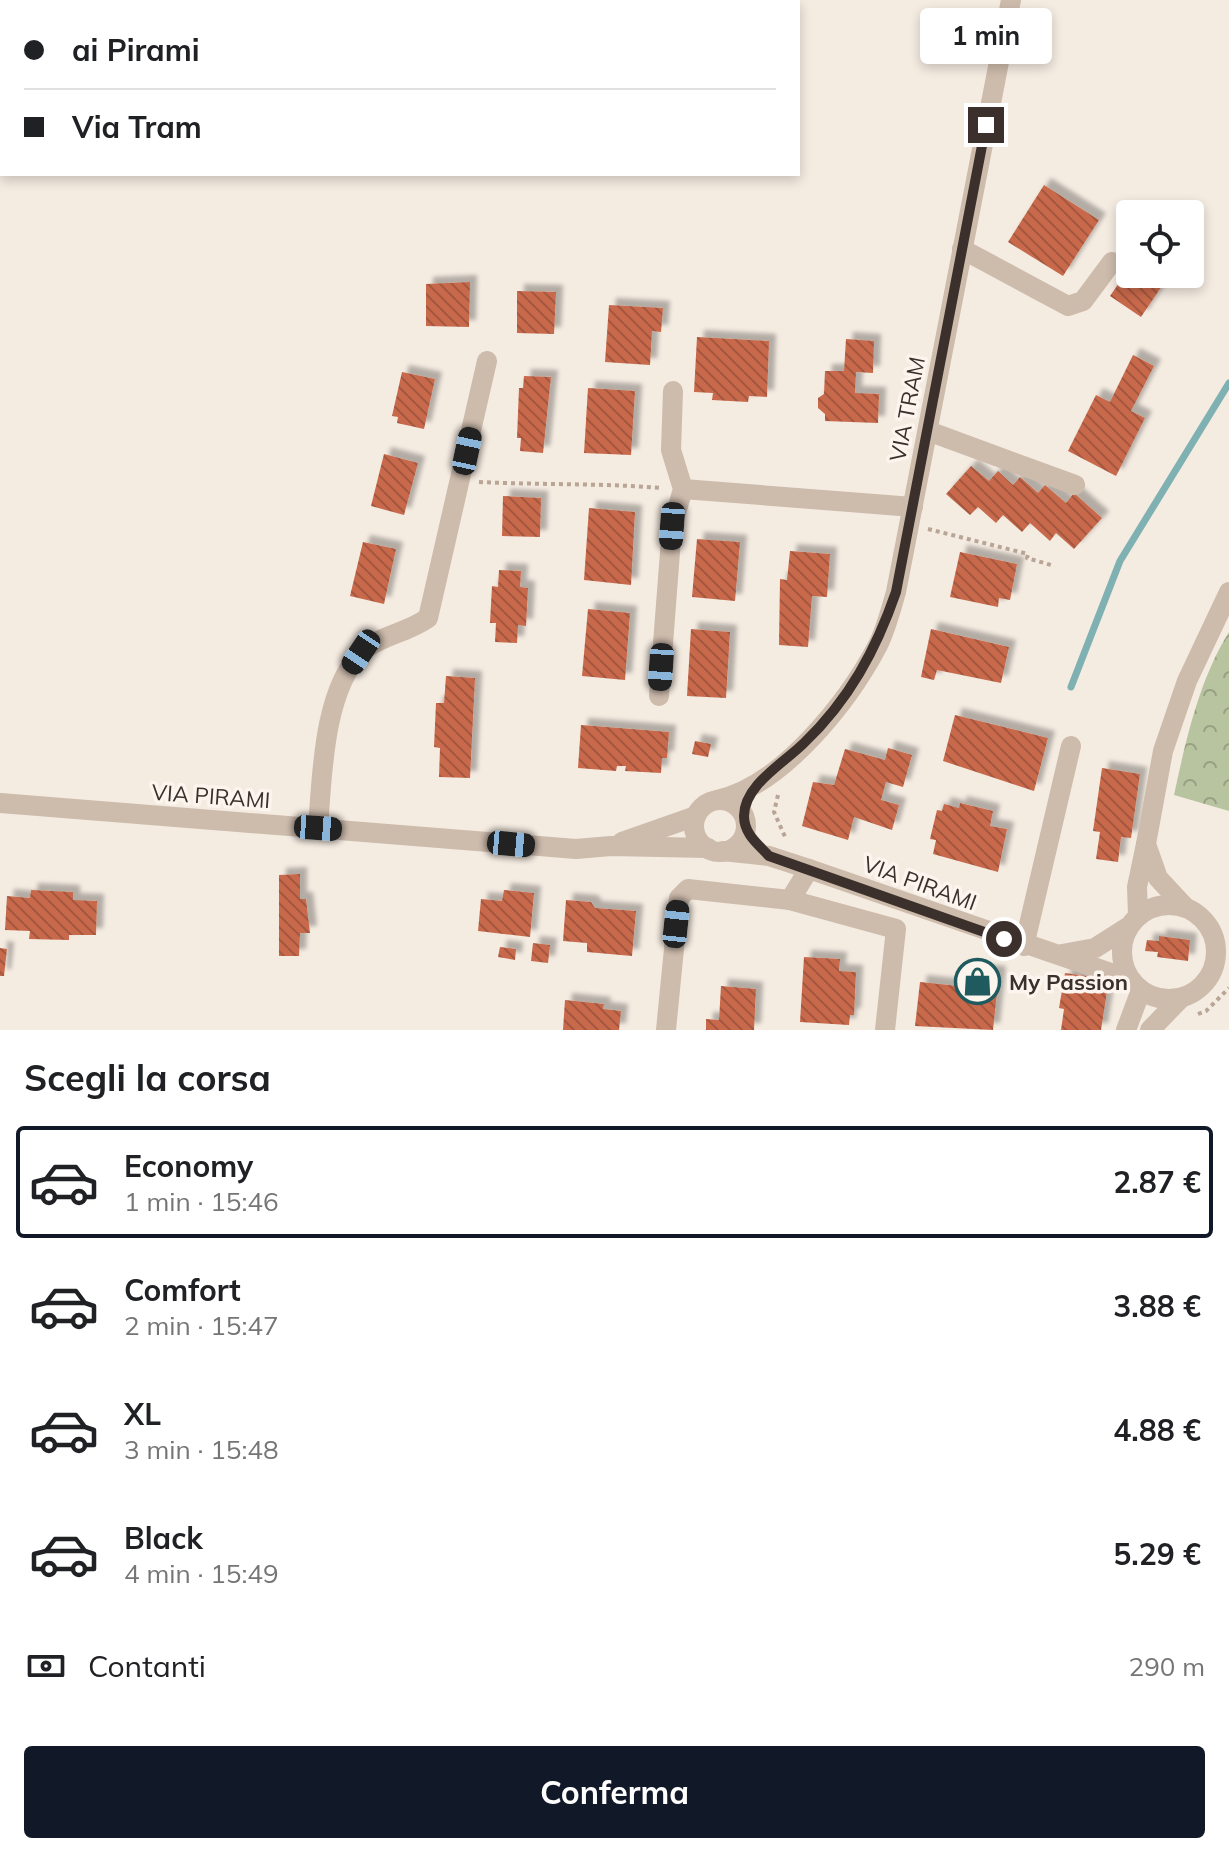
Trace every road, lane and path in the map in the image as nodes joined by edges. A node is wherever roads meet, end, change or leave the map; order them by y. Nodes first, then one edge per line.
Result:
1 (1011, 0) edge
2 (962, 249) junction
3 (1112, 262) dead end
4 (487, 361) dead end
5 (673, 391) dead end
6 (928, 431) junction
7 (461, 481) junction
8 (1075, 485) dead end
9 (683, 489) junction
10 (913, 507) junction
11 (922, 528) dead end
12 (1051, 565) dead end
13 (1229, 592) edge
14 (659, 696) dead end
15 (1071, 746) dead end
16 (757, 781) junction
17 (717, 800) junction
18 (0, 803) edge
19 (696, 816) junction
20 (744, 822) junction
21 (318, 828) junction
22 (1146, 844) junction
23 (611, 846) junction
24 (715, 850) junction
25 (769, 856) junction
26 (809, 869) junction
27 (790, 900) junction
28 (1185, 907) junction
29 (1133, 921) junction
30 (1024, 946) junction
31 (1062, 954) junction
32 (1222, 960) edge
33 (1136, 985) junction
34 (1181, 998) junction
35 (666, 1030) edge
36 (885, 1030) edge
37 (1126, 1030) edge
38 (1150, 1030) edge

1 - 2 street, VIA TRAM
2 - 3 street
2 - 6 street, VIA TRAM
4 - 7 street
5 - 9 street
6 - 8 street
6 - 10 street, VIA TRAM
7 - 9 path
7 - 21 street
9 - 10 street
9 - 14 street
10 - 16 street, VIA TRAM
11 - 12 path
13 - 22 street
15 - 30 street
16 - 17 street, VIA TRAM
16 - 20 street
17 - 19 street, VIA PIRAMI
17 - 20 street, VIA PIRAMI
18 - 21 street, VIA PIRAMI
19 - 23 street, VIA PIRAMI
19 - 24 street
20 - 24 street
20 - 25 street, VIA PIRAMI
21 - 23 street, VIA PIRAMI
22 - 28 street
22 - 29 street
23 - 24 street, VIA PIRAMI
24 - 25 street, VIA PIRAMI
25 - 26 street, VIA PIRAMI
26 - 27 street
26 - 30 street, VIA PIRAMI
27 - 35 street
27 - 36 street
28 - 29 street
28 - 32 street
29 - 31 street, VIA PIRAMI
29 - 33 street
30 - 31 street, VIA PIRAMI
31 - 33 street, VIA PIRAMI
32 - 34 street
33 - 34 street
33 - 37 street
34 - 38 street

